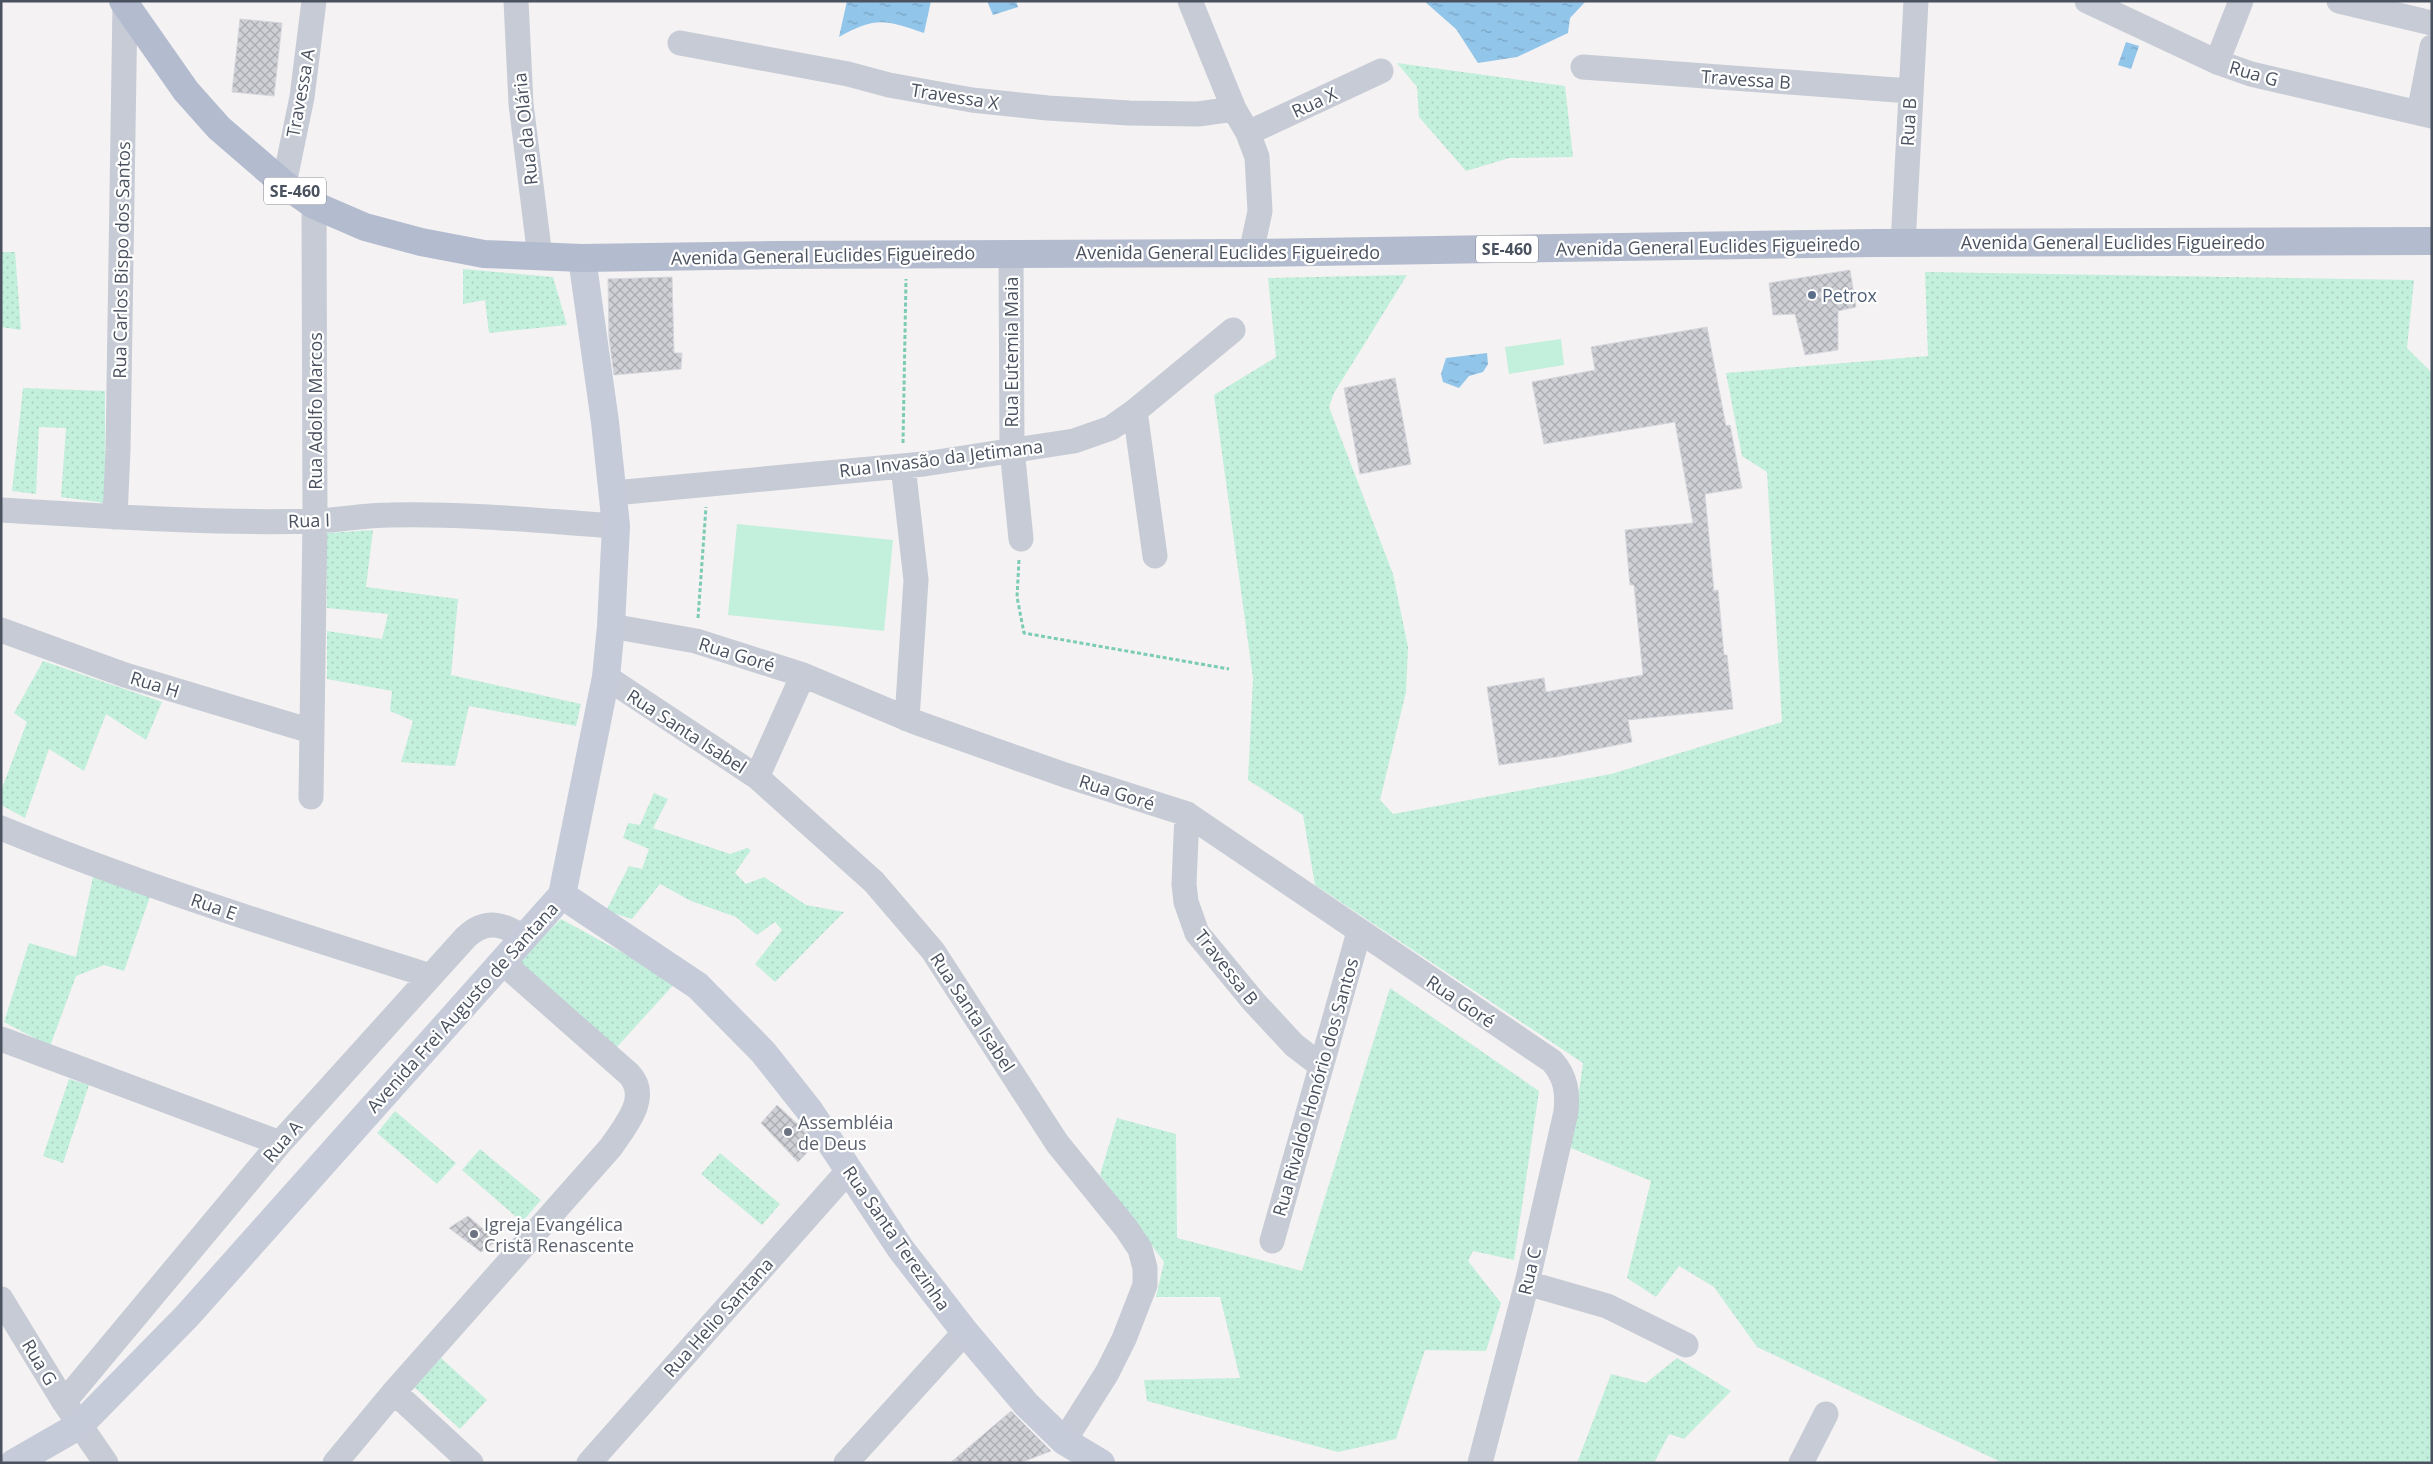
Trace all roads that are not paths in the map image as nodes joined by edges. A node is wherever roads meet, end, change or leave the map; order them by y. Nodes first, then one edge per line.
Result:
1 (314, 1) edge
2 (516, 1) edge
3 (1190, 1) edge
4 (1916, 1) edge
5 (2087, 1) edge
6 (2241, 1) edge
7 (2343, 2) edge
8 (124, 3) edge
9 (2432, 24) edge
10 (680, 43) dead end
11 (2432, 47) edge
12 (2217, 62) junction
13 (1583, 67) dead end
14 (1381, 71) dead end
15 (1910, 91) junction
16 (1234, 109) junction
17 (2425, 114) edge
18 (1248, 133) junction
19 (284, 184) junction
20 (314, 205) junction
21 (2432, 241) edge
22 (1903, 244) junction
23 (1012, 253) junction
24 (1252, 253) junction
25 (540, 257) junction
26 (582, 258) junction
27 (1233, 330) dead end
28 (1135, 411) junction
29 (1012, 449) junction
30 (903, 466) junction
31 (614, 493) junction
32 (1, 510) edge
33 (115, 517) junction
34 (315, 521) junction
35 (616, 526) junction
36 (1020, 539) road end
37 (1155, 556) dead end
38 (611, 626) junction
39 (1, 630) edge
40 (804, 675) junction
41 (606, 677) junction
42 (908, 719) junction
43 (311, 732) junction
44 (757, 777) junction
45 (311, 797) dead end
46 (1187, 814) junction
47 (1, 828) edge
48 (562, 895) junction
49 (1360, 932) junction
50 (524, 938) junction
51 (503, 964) junction
52 (430, 976) junction
53 (1, 1040) edge
54 (1320, 1065) junction
55 (1564, 1078) joint
56 (280, 1142) junction
57 (848, 1171) junction
58 (1272, 1241) dead end
59 (1527, 1283) junction
60 (1, 1299) edge
61 (965, 1332) junction
62 (1686, 1345) dead end
63 (394, 1392) junction
64 (64, 1402) junction
65 (1826, 1414) dead end
66 (80, 1425) junction
67 (1064, 1441) junction
68 (1807, 1461) edge
69 (14, 1463) edge
70 (106, 1463) edge
71 (334, 1463) edge
72 (471, 1463) edge
73 (589, 1463) edge
74 (846, 1463) edge
75 (1101, 1463) edge
76 (1480, 1463) edge

1 - 19 street, Travessa A
2 - 25 street, Rua da Olária
3 - 16 street
4 - 15 street, Rua B
5 - 12 street, Rua G
6 - 12 street
7 - 9 street
8 - 19 main road, Avenida General Euclides Figueiredo / SE-460
8 - 33 street, Rua Carlos Bispo dos Santos
10 - 16 street, Travessa X
11 - 17 street
12 - 17 street, Rua G
13 - 15 street, Travessa B
14 - 18 street, Rua X
15 - 22 street, Rua B
16 - 18 street
18 - 24 street
19 - 20 main road, Avenida General Euclides Figueiredo / SE-460
20 - 25 main road, Avenida General Euclides Figueiredo / SE-460
20 - 34 street, Rua Adolfo Marcos
21 - 22 main road, Avenida General Euclides Figueiredo / SE-460
22 - 24 main road, Avenida General Euclides Figueiredo / SE-460
23 - 24 main road, Avenida General Euclides Figueiredo / SE-460
23 - 26 main road, Avenida General Euclides Figueiredo / SE-460
23 - 29 street, Rua Eutemia Maia
25 - 26 main road, Avenida General Euclides Figueiredo / SE-460
26 - 31 street, Avenida Frei Augusto de Santana
27 - 28 street, Rua Invasão da Jetimana
28 - 29 street, Rua Invasão da Jetimana
28 - 37 street
29 - 30 street, Rua Invasão da Jetimana
29 - 36 street, Rua Eutemia Maia
30 - 31 street, Rua Invasão da Jetimana
30 - 42 street
31 - 35 street, Avenida Frei Augusto de Santana
32 - 33 street, Rua I
33 - 34 street, Rua I
34 - 35 street, Rua I
34 - 43 street, Rua Adolfo Marcos
35 - 38 street, Avenida Frei Augusto de Santana
38 - 40 street, Rua Goré
38 - 41 street, Avenida Frei Augusto de Santana
39 - 43 street, Rua H
40 - 42 street, Rua Goré
40 - 44 street
41 - 44 street, Rua Santa Isabel
41 - 48 street, Avenida Frei Augusto de Santana
42 - 46 street, Rua Goré
43 - 45 street, Rua Adolfo Marcos
44 - 67 street, Rua Santa Isabel
46 - 49 street, Rua Goré
46 - 54 street, Travessa B
47 - 52 street, Rua E
48 - 50 street, Avenida Frei Augusto de Santana
48 - 57 street, Rua Santa Terezinha
49 - 54 street, Rua Rivaldo Honório dos Santos
49 - 55 street, Rua Goré
50 - 51 street, Avenida Frei Augusto de Santana
50 - 52 street, Rua A
51 - 63 street
51 - 66 street, Avenida Frei Augusto de Santana
52 - 56 street, Rua A
53 - 56 street
54 - 58 street, Rua Rivaldo Honório dos Santos
55 - 59 street, Rua C
56 - 64 street, Rua A
57 - 61 street, Rua Santa Terezinha
57 - 73 street, Rua Helio Santana
59 - 62 street
59 - 76 street, Rua C
60 - 64 street, Rua G
61 - 67 street, Rua Santa Terezinha
61 - 74 street
63 - 71 street
63 - 72 street
64 - 66 street, Rua G
65 - 68 street
66 - 69 street, Avenida Frei Augusto de Santana
66 - 70 street, Rua G
67 - 75 street, Rua Santa Terezinha

